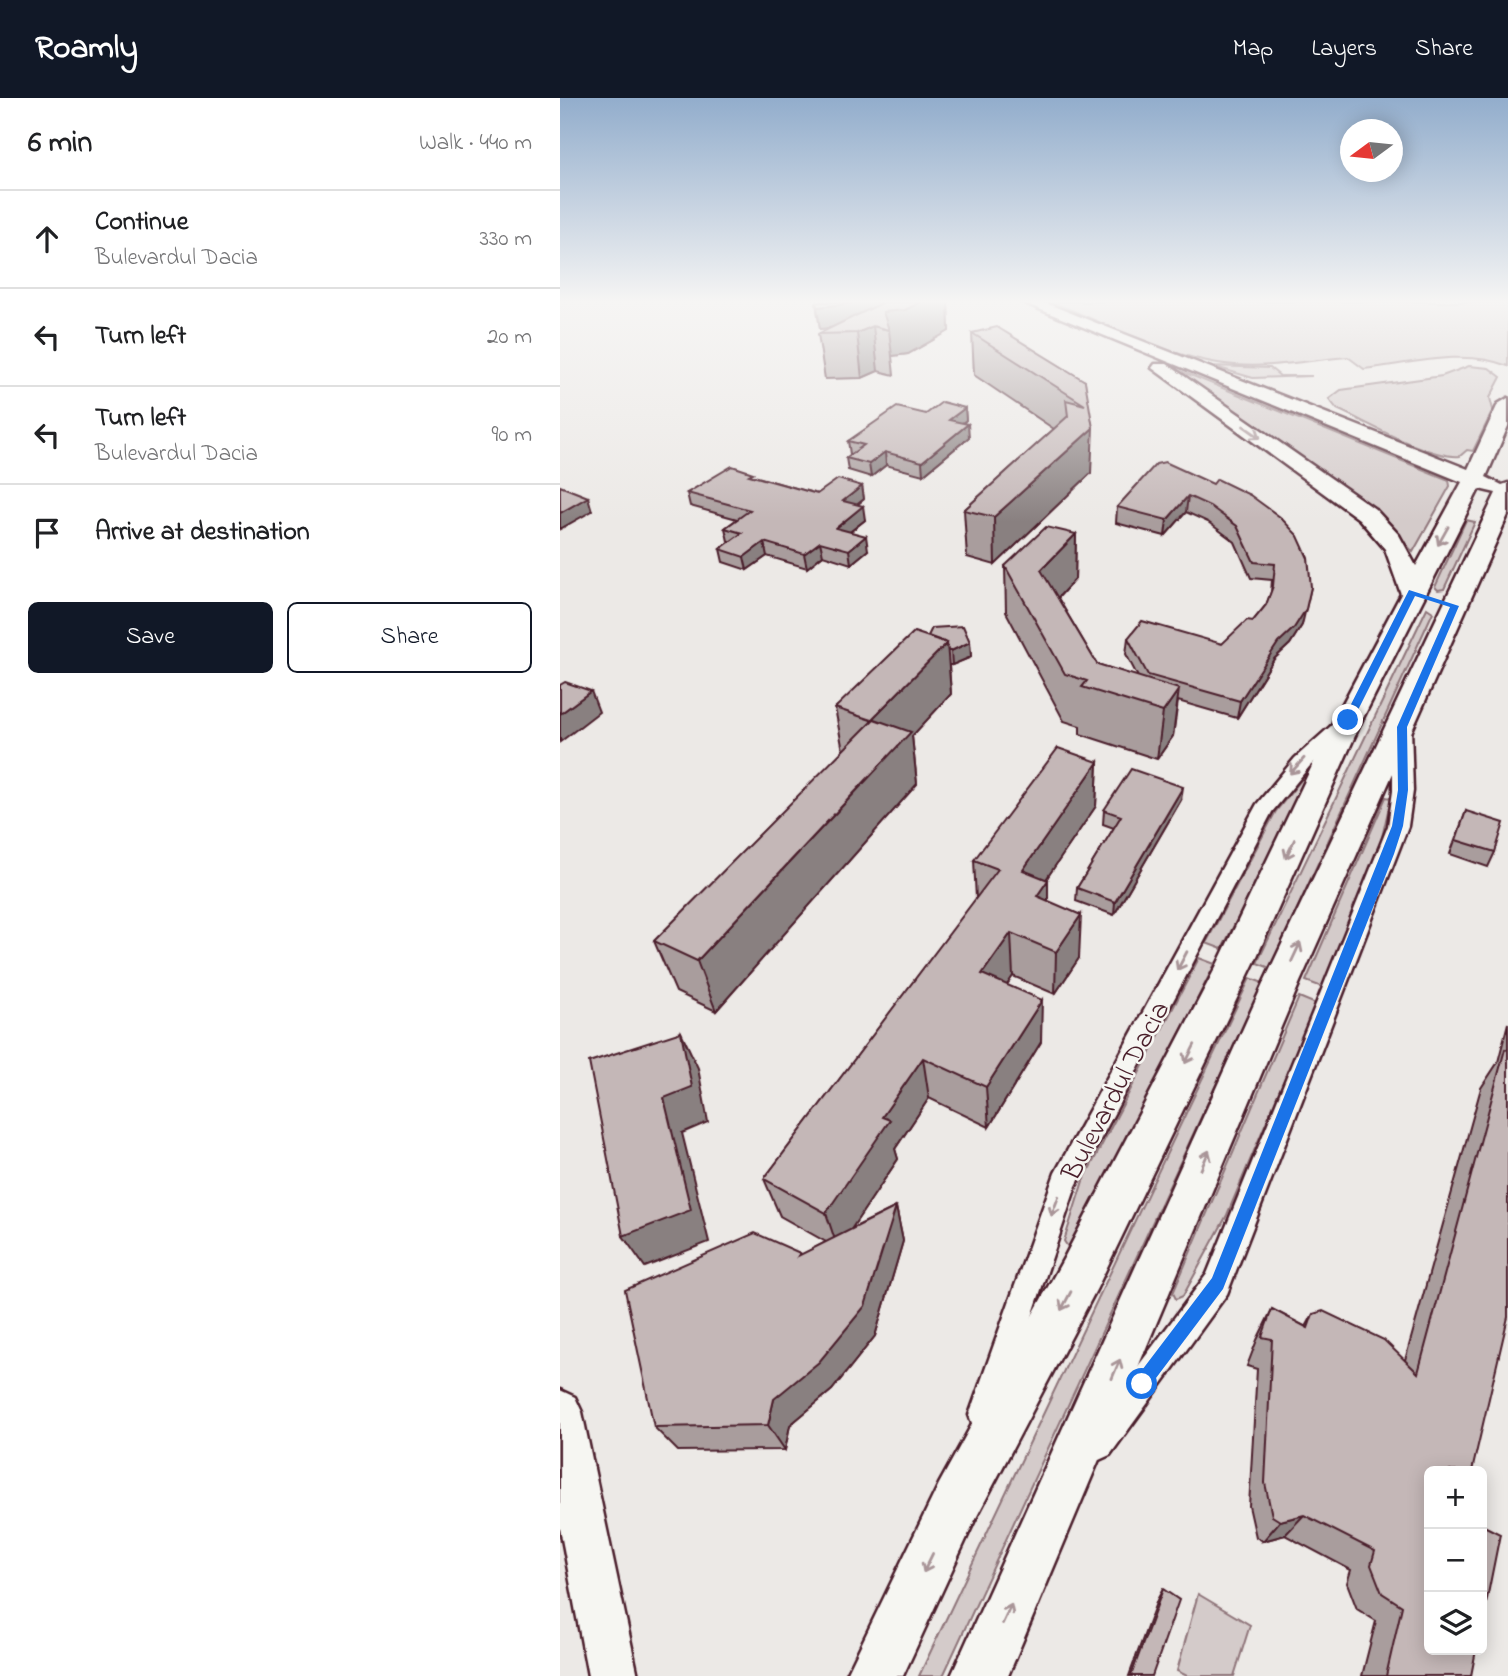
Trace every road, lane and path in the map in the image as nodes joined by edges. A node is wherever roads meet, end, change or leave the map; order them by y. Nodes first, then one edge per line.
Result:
1 (1172, 376) edge
2 (1215, 376) edge
3 (1508, 404) edge
4 (1474, 479) junction
5 (1508, 492) edge
6 (1412, 592) junction
7 (1454, 606) junction
8 (1348, 720) junction
9 (1402, 727) junction
10 (560, 1412) edge
11 (1059, 1500) junction
12 (957, 1502) junction
13 (613, 1676) edge
14 (874, 1676) edge
15 (979, 1676) edge

1 -> 6 main road
2 - 4 main road
3 - 4 main road, Bulevardul Dacia
4 - 5 main road
4 -> 6 main road, Bulevardul Dacia
5 - 7 main road
6 - 7 main road
6 - 8 main road, Bulevardul Dacia
7 - 9 main road
8 -> 12 main road, Bulevardul Dacia
8 -> 12 street, Bulevardul Dacia
11 -> 9 main road
9 - 11 street
10 - 13 main road
15 -> 11 main road
12 -> 14 main road, Bulevardul Dacia

